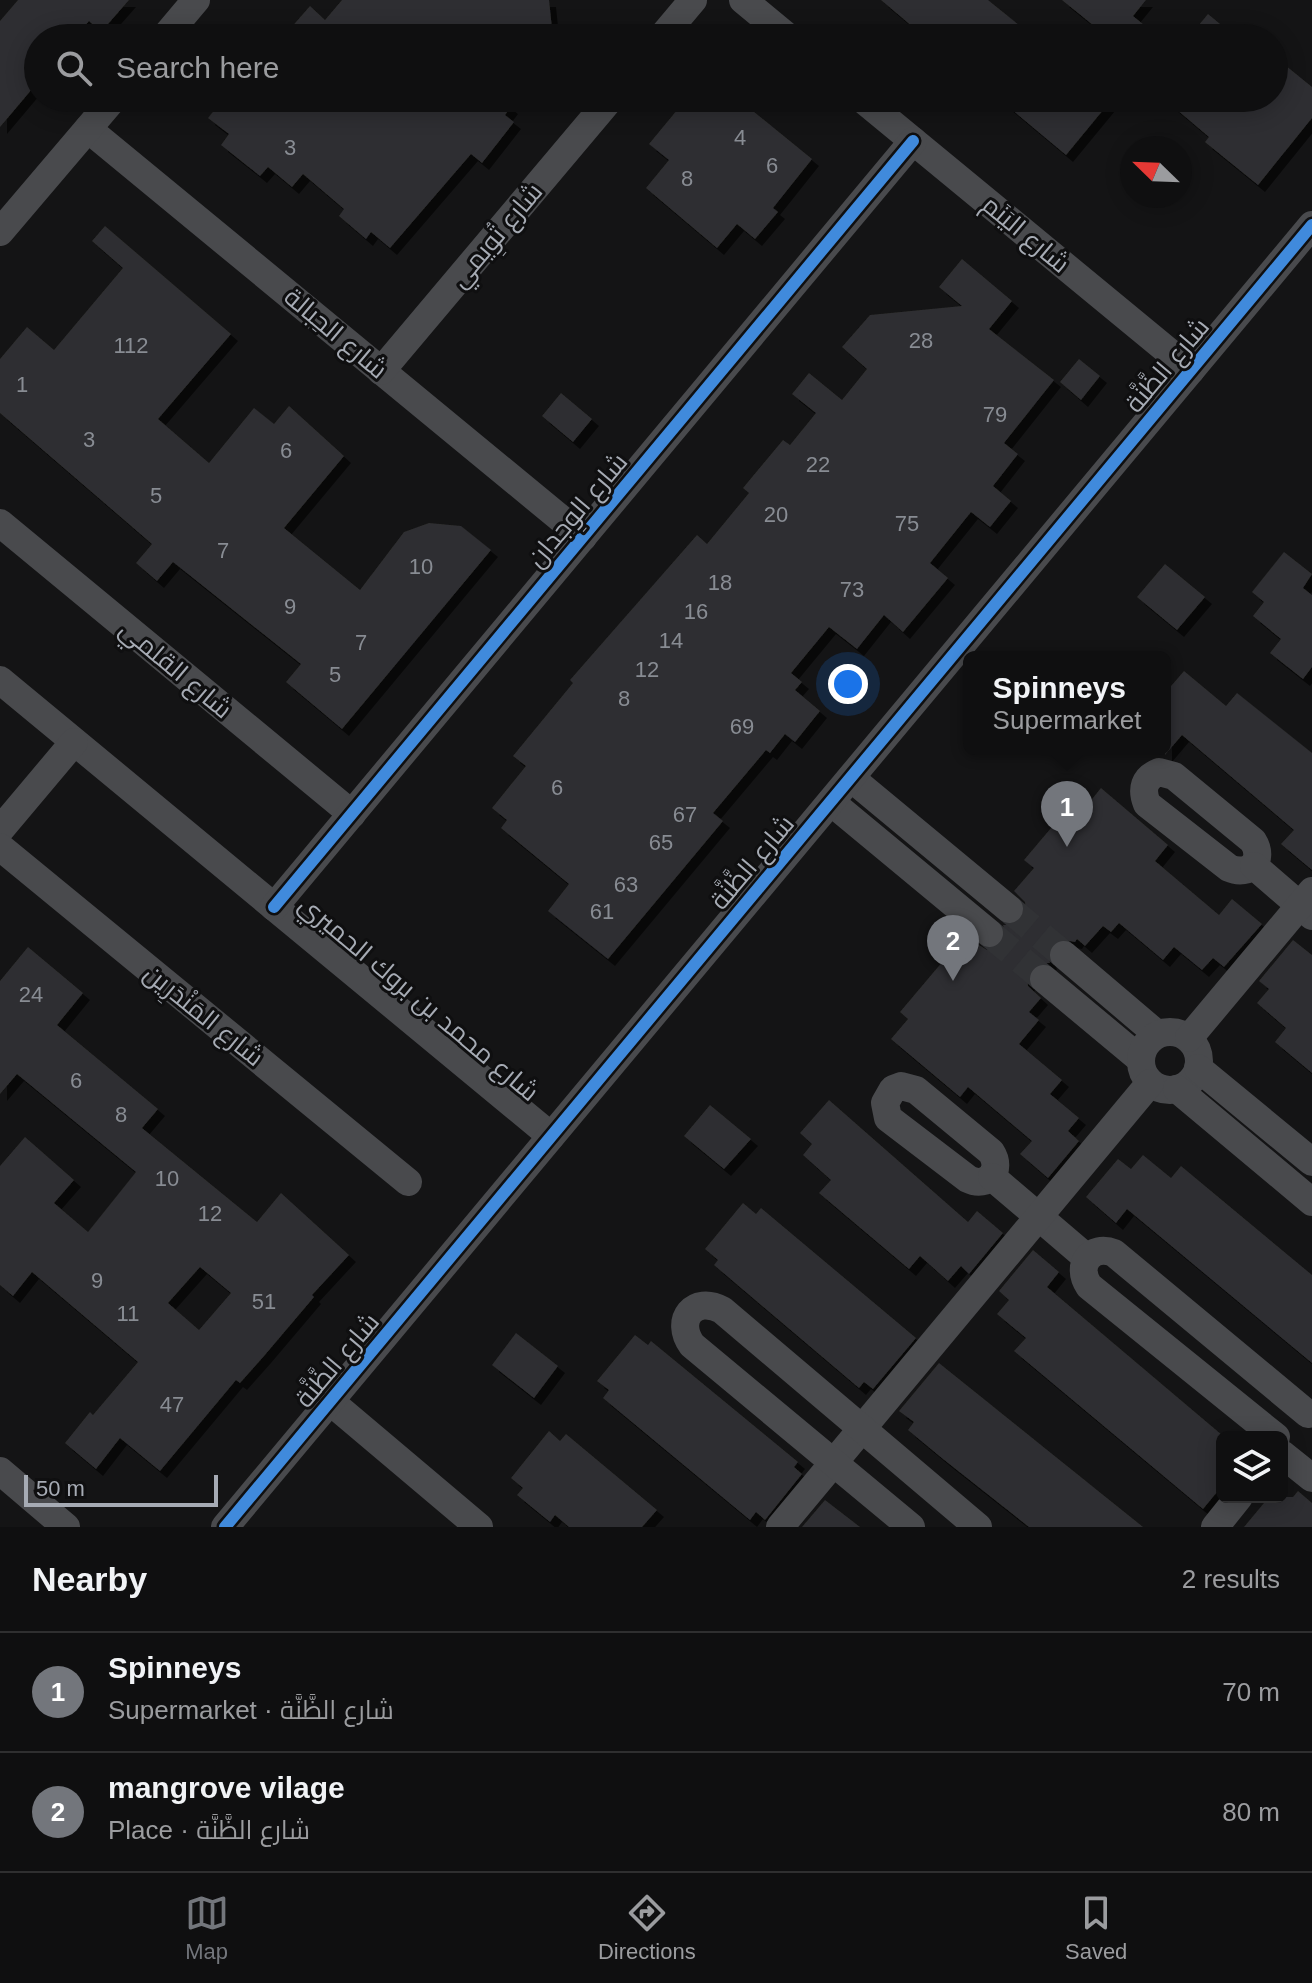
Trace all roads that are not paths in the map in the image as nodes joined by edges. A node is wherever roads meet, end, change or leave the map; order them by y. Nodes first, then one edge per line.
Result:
1 (196, 0) edge
2 (693, 0) edge
3 (743, 0) edge
4 (176, 24) edge
5 (673, 24) edge
6 (772, 24) edge
7 (102, 112) edge
8 (599, 112) edge
9 (878, 112) edge
10 (88, 129) junction
11 (913, 141) junction
12 (1312, 225) edge
13 (0, 232) edge
14 (1191, 370) junction
15 (381, 371) junction
16 (0, 523) edge
17 (583, 537) junction
18 (0, 680) edge
19 (74, 742) junction
20 (851, 778) junction
21 (831, 802) junction
22 (352, 814) junction
23 (0, 830) edge
24 (0, 847) edge
25 (1254, 866) dead end
26 (1308, 904) edge
27 (274, 907) junction
28 (1009, 909) tunnel mouth
29 (989, 933) tunnel mouth
30 (1064, 955) tunnel mouth
31 (1044, 979) tunnel mouth
32 (1157, 1034) junction
33 (1189, 1038) junction
34 (1198, 1068) junction
35 (1156, 1077) junction
36 (551, 1136) junction
37 (1312, 1162) edge
38 (992, 1177) dead end
39 (408, 1182) dead end
40 (1312, 1202) edge
41 (1039, 1217) junction
42 (1087, 1258) junction
43 (331, 1402) junction
44 (1310, 1412) edge
45 (862, 1429) junction
46 (1265, 1431) edge
47 (1288, 1436) edge
48 (1288, 1452) edge
49 (834, 1463) junction
50 (0, 1471) edge
51 (1312, 1478) edge
52 (1234, 1503) edge
53 (66, 1527) edge
54 (225, 1527) edge
55 (479, 1527) edge
56 (780, 1527) edge
57 (911, 1527) edge
58 (978, 1527) edge
59 (1215, 1527) edge

1 - 4 street
2 - 5 street
3 - 6 street
7 - 10 street
8 - 15 street, شارع تُوِيمي
9 - 11 street, شارع اليَنَم
10 - 13 street
10 - 15 street, شارع الحِبالة
11 - 14 street, شارع اليَنَم
11 - 17 street, شارع الوِجدان
12 - 14 street, شارع الظَّنَّة
14 - 20 street, شارع الظَّنَّة
15 - 17 street, شارع الحِبالة
16 - 22 street, شارع القلمي
17 - 22 street, شارع الوِجدان
18 - 19 street, شارع محمد بن بروك الحميري
19 - 23 street
19 - 27 street, شارع محمد بن بروك الحميري
20 - 21 street, شارع الظَّنَّة
20 - 28 street
21 - 29 street
21 - 36 street, شارع الظَّنَّة
22 - 27 street, شارع الوِجدان
24 - 39 street, شارع المَنْدَرِين
25 - 26 street
26 - 33 street
27 - 36 street, شارع محمد بن بروك الحميري
30 - 32 street
31 - 35 street
32 - 33 street
32 - 35 street
33 - 34 street
34 - 35 street
34 - 37 street
35 - 40 street
35 - 41 street
36 - 43 street, شارع الظَّنَّة
38 - 41 street
41 - 42 street
41 - 45 street
42 - 44 street
42 - 46 street
43 - 54 street, شارع الظَّنَّة
43 - 55 street
44 - 47 street
45 - 49 street
45 - 49 street
45 - 58 street
48 - 51 street
49 - 56 street
49 - 57 street
50 - 53 street
52 - 59 street

